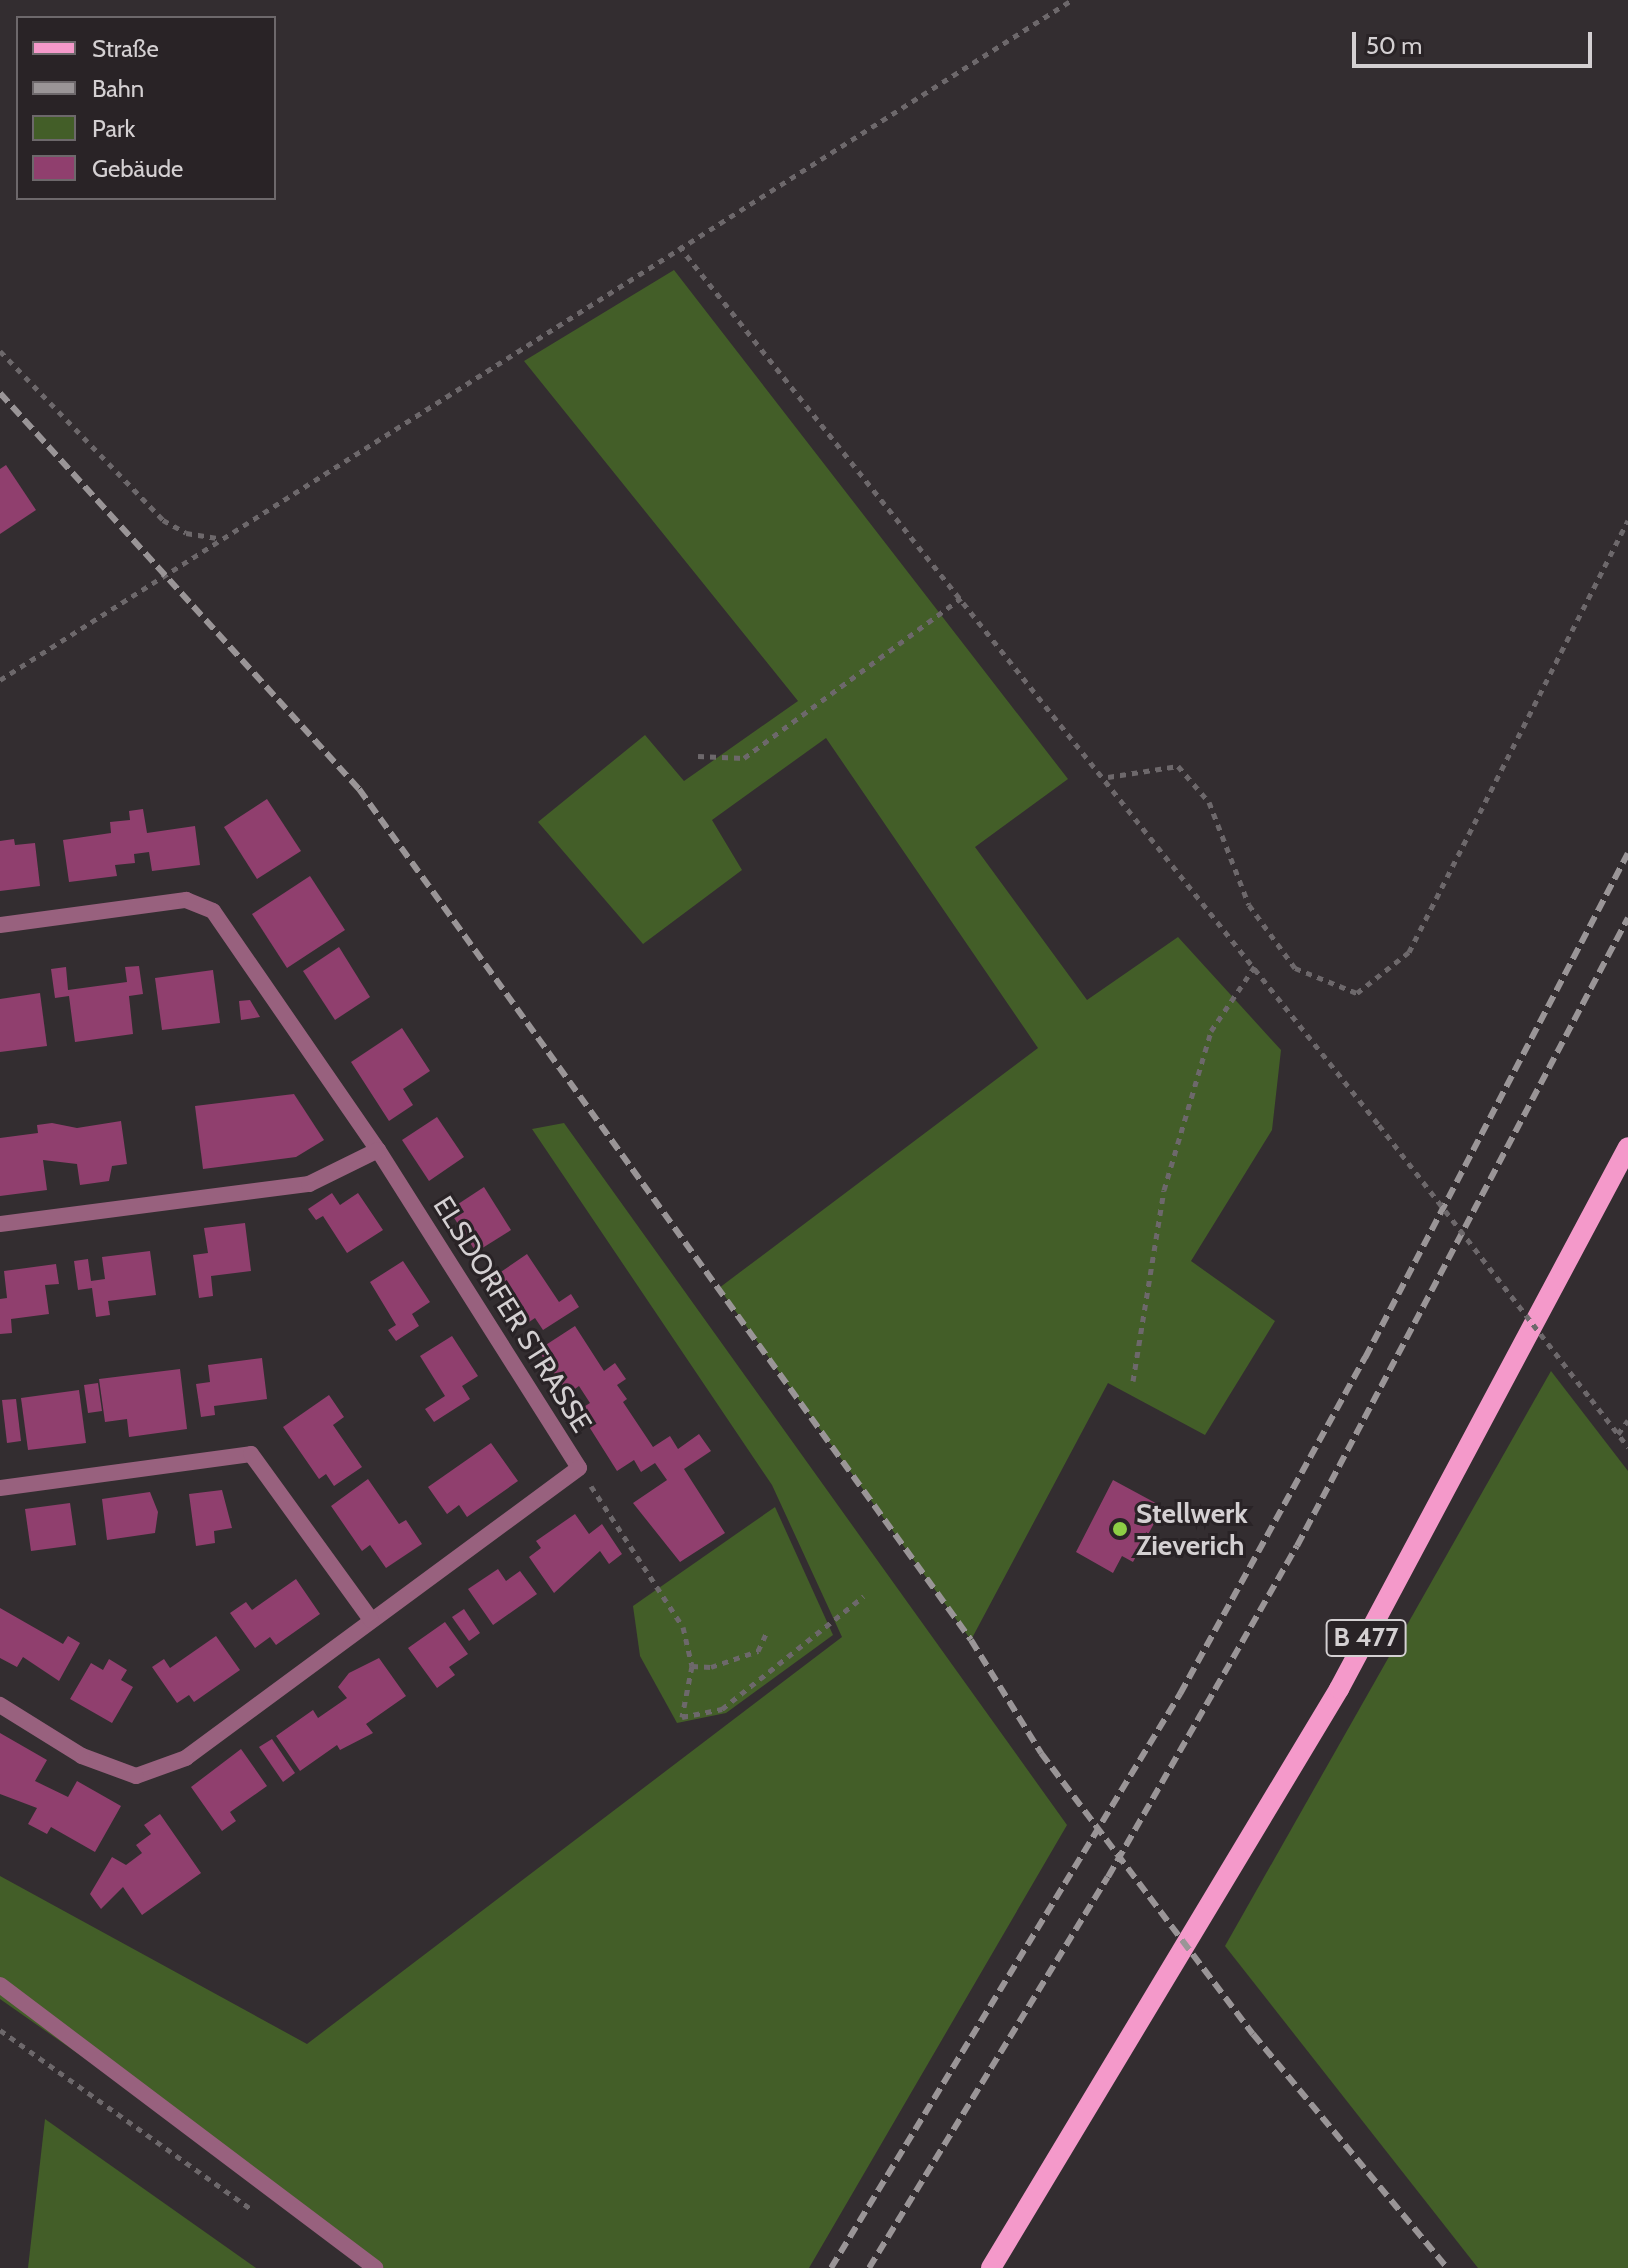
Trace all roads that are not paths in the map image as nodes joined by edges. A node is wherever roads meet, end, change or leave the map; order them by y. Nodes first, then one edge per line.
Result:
1 (0, 925) edge
2 (1628, 1147) edge
3 (378, 1150) junction
4 (0, 1224) edge
5 (0, 1488) edge
6 (371, 1620) junction
7 (0, 1705) edge
8 (0, 1985) edge
9 (375, 2268) edge
10 (991, 2268) edge

1 - 3 street, ELSDORFER STRASSE
2 - 10 main road, B 477
3 - 4 street
3 - 6 street, ELSDORFER STRASSE
5 - 6 street
6 - 7 street, ELSDORFER STRASSE
8 - 9 street

